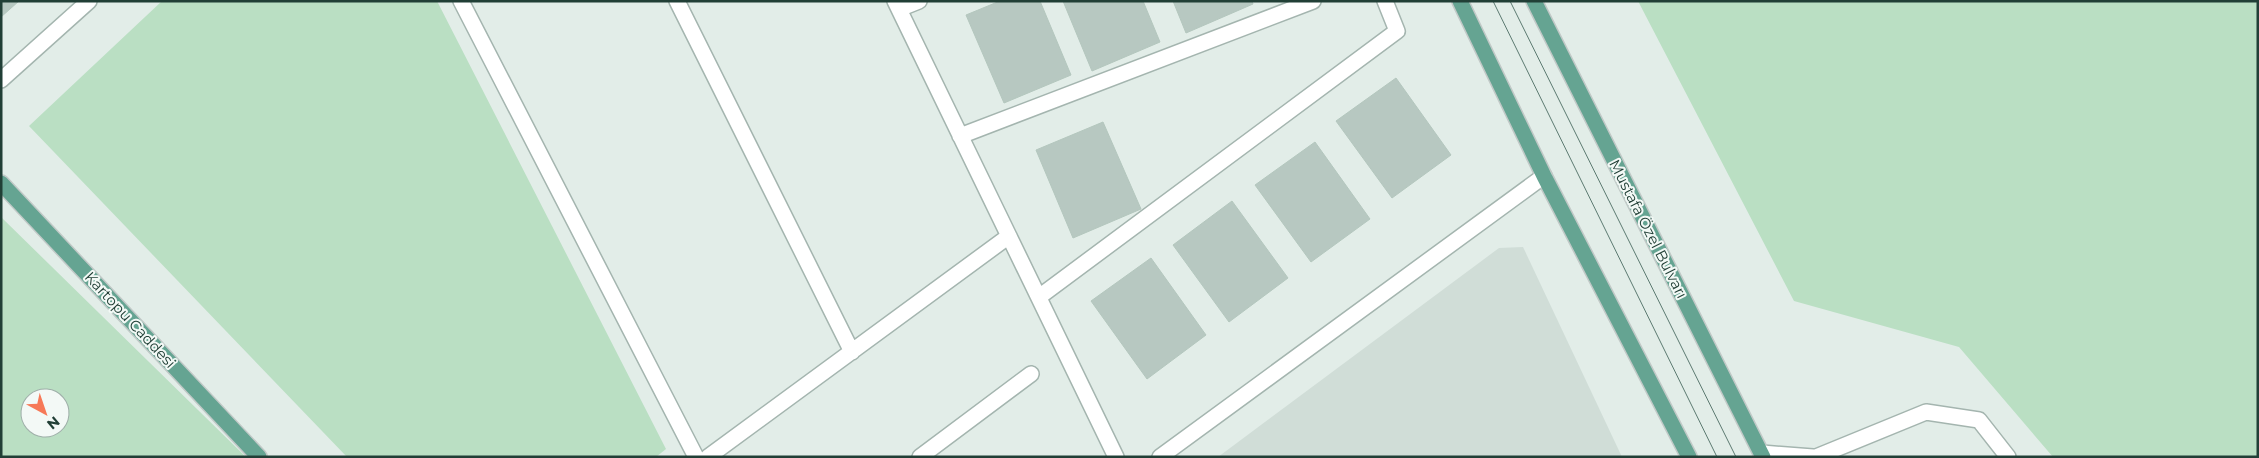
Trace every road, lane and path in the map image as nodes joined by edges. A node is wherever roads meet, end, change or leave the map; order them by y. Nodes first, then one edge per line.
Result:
1 (89, 1) edge
2 (461, 1) edge
3 (677, 1) edge
4 (919, 1) edge
5 (1312, 1) edge
6 (1386, 1) edge
7 (1460, 1) edge
8 (1534, 1) edge
9 (897, 5) edge
10 (1, 80) edge
11 (960, 136) junction
12 (1544, 176) junction
13 (1, 183) edge
14 (1009, 236) junction
15 (1039, 297) junction
16 (852, 352) junction
17 (1031, 374) dead end
18 (1762, 455) edge
19 (258, 457) edge
20 (696, 457) edge
21 (708, 457) edge
22 (920, 457) edge
23 (1116, 457) edge
24 (1160, 457) edge
25 (1689, 457) edge
26 (1814, 457) edge
27 (2008, 457) edge

1 - 10 street
2 - 20 street
3 - 16 street
4 - 9 street
5 - 11 street
6 - 15 street
7 - 12 main road
8 - 18 main road, Mustafa Özel Bulvarı
9 - 11 street
11 - 14 street
12 - 24 street
12 - 25 main road
13 - 19 main road, Kartopu Caddesi
14 - 15 street
14 - 16 street
15 - 23 street
16 - 21 street
17 - 22 street
18 - 26 street
26 - 27 street

